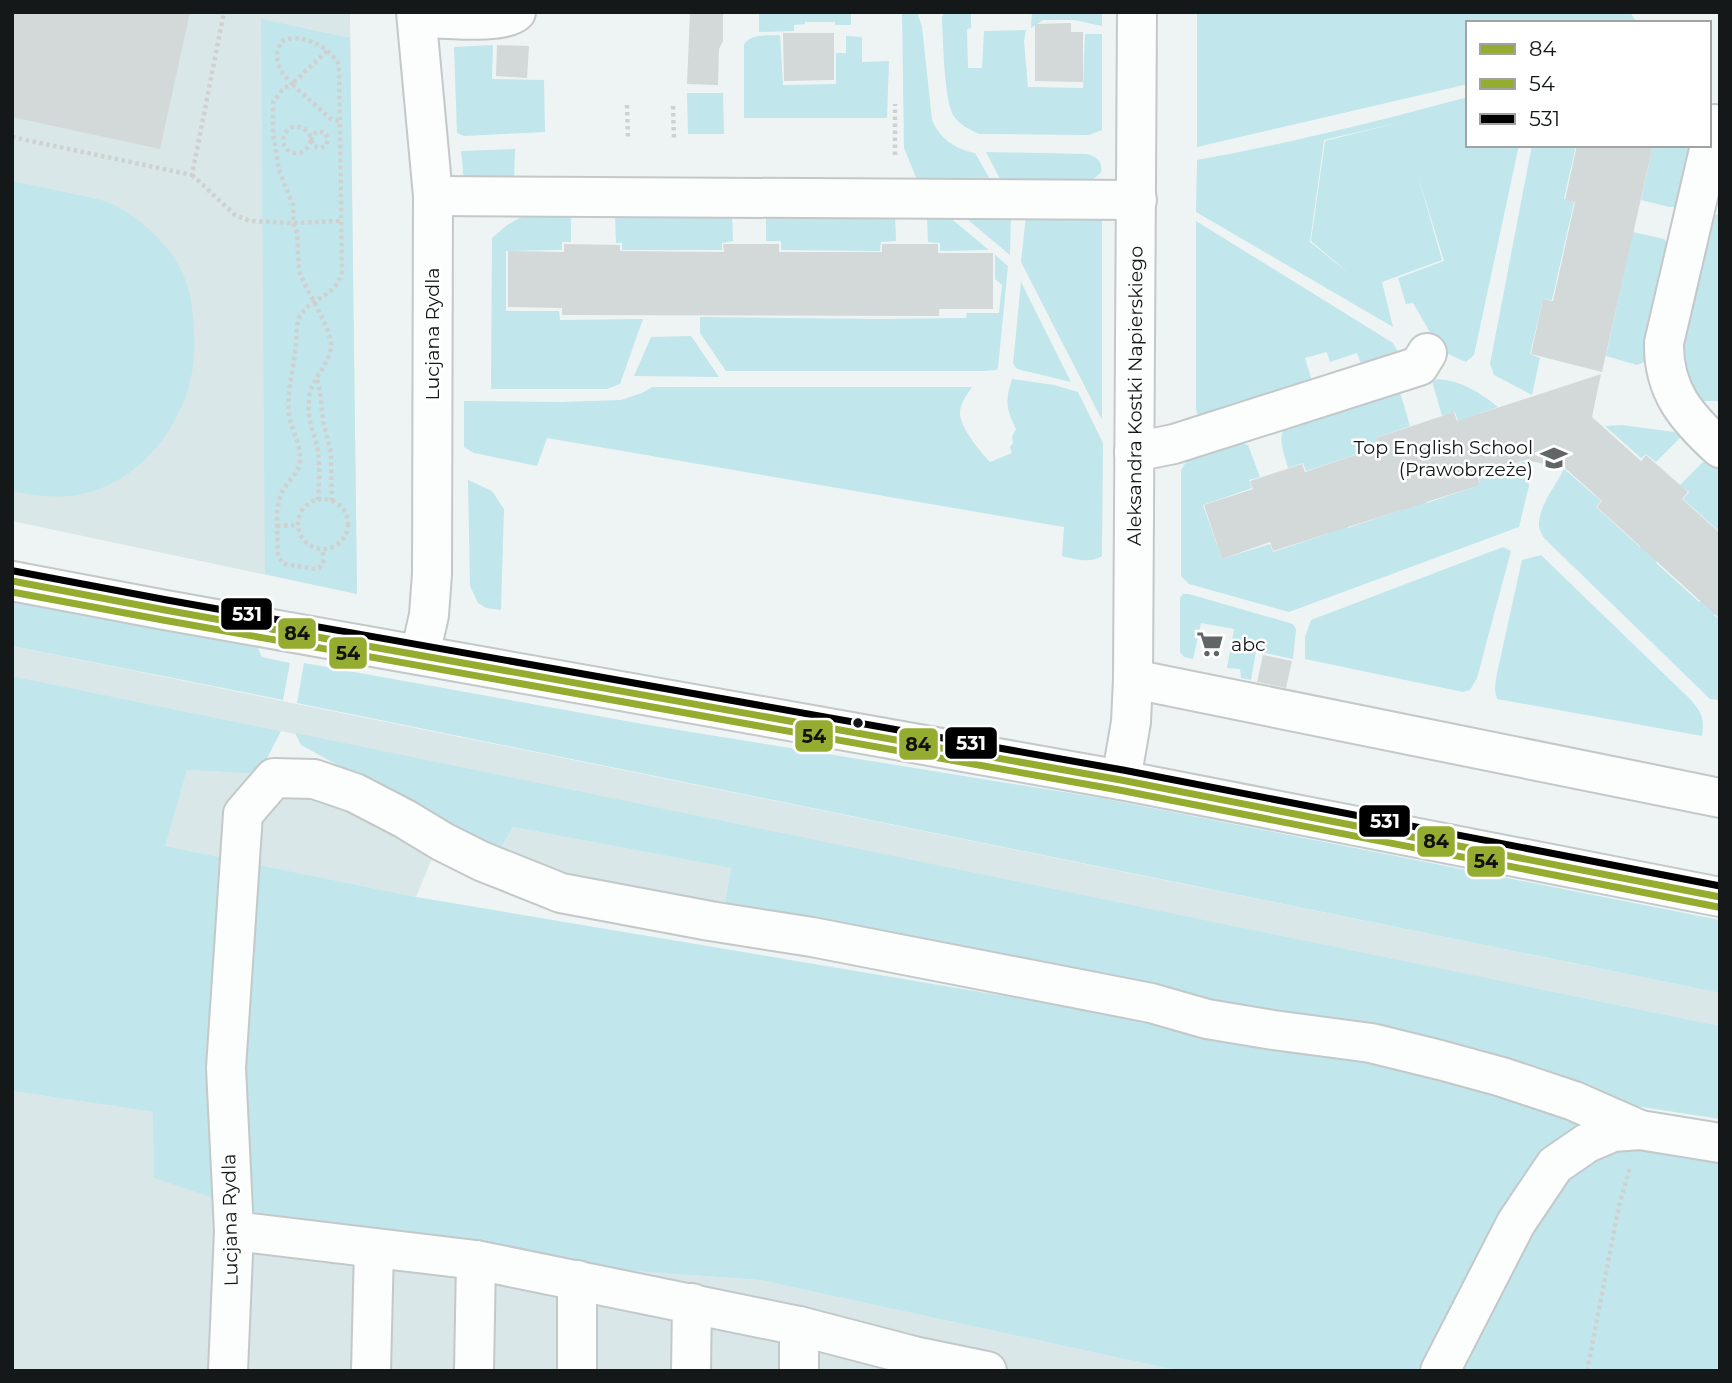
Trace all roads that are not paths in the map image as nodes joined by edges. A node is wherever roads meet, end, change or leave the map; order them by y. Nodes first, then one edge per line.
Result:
1 (516, 12) edge
2 (1137, 12) edge
3 (416, 14) edge
4 (1715, 124) dead end
5 (1711, 141) edge
6 (1710, 147) edge
7 (432, 196) junction
8 (1137, 200) junction
9 (1427, 353) dead end
10 (1720, 448) edge
11 (1134, 452) junction
12 (12, 581) edge
13 (421, 655) junction
14 (1133, 679) junction
15 (1121, 780) junction
16 (1720, 798) edge
17 (1720, 897) edge
18 (1640, 1130) junction
19 (1720, 1143) edge
20 (234, 1231) junction
21 (374, 1248) junction
22 (476, 1260) junction
23 (577, 1280) junction
24 (692, 1303) junction
25 (799, 1326) junction
26 (228, 1371) edge
27 (371, 1371) edge
28 (474, 1371) edge
29 (577, 1371) edge
30 (691, 1371) edge
31 (799, 1371) edge
32 (987, 1371) edge
33 (1440, 1371) edge

1 - 3 street
2 - 8 street, Aleksandra Kostki Napierskiego
3 - 7 street, Lucjana Rydla
4 - 5 street
6 - 10 street
7 - 8 street
7 - 13 street, Lucjana Rydla
8 - 11 street, Aleksandra Kostki Napierskiego
9 - 11 street
11 - 14 street, Aleksandra Kostki Napierskiego
12 - 13 street
13 - 15 street
14 - 15 street, Aleksandra Kostki Napierskiego
14 - 16 street
15 - 17 street
18 - 19 street
18 - 20 street, Lucjana Rydla
18 - 33 street
20 - 21 street
20 - 26 street, Lucjana Rydla
21 - 22 street
21 - 27 street
22 - 23 street
22 - 28 street
23 - 24 street
23 - 29 street
24 - 25 street
24 - 30 street
25 - 31 street
25 - 32 street

